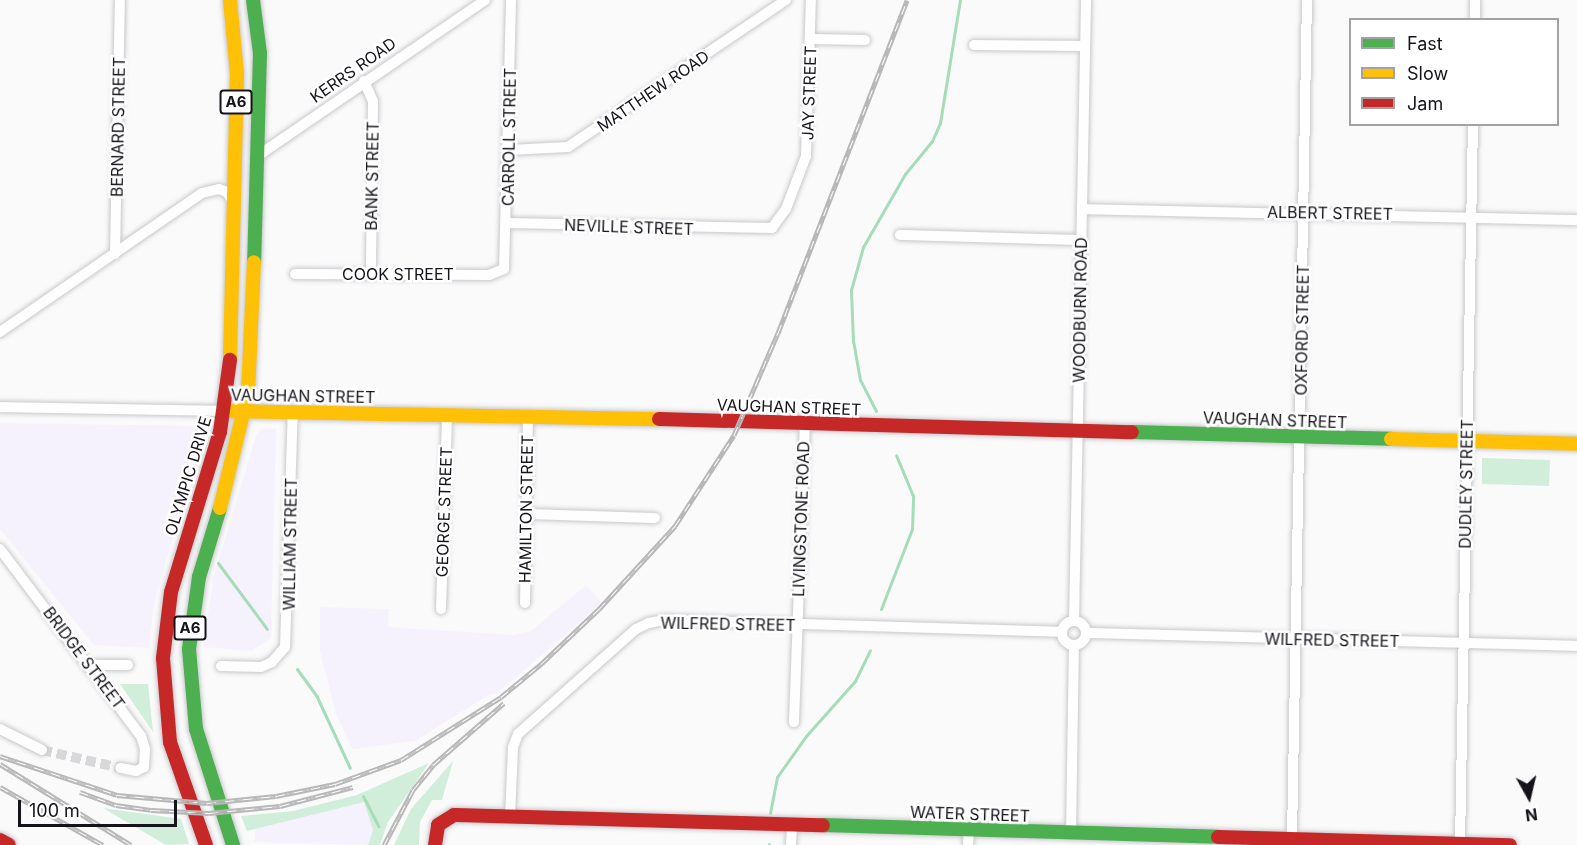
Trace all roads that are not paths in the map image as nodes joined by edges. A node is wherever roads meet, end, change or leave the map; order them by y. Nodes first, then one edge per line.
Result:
1 (120, 0) edge
2 (230, 0) edge
3 (253, 0) edge
4 (485, 0) edge
5 (512, 0) edge
6 (786, 0) edge
7 (812, 0) edge
8 (1086, 0) edge
9 (1307, 0) edge
10 (1475, 0) edge
11 (1475, 18) edge
12 (811, 39) junction
13 (866, 40) dead end
14 (974, 45) dead end
15 (1085, 46) junction
16 (364, 81) junction
17 (1473, 126) edge
18 (509, 150) junction
19 (235, 154) junction
20 (258, 155) junction
21 (1082, 209) junction
22 (234, 210) junction
23 (1304, 212) junction
24 (1472, 216) junction
25 (1577, 219) edge
26 (507, 224) junction
27 (751, 230) joint
28 (900, 235) dead end
29 (1082, 240) junction
30 (115, 254) junction
31 (501, 272) joint
32 (295, 274) dead end
33 (371, 274) junction
34 (0, 332) edge
35 (0, 407) edge
36 (224, 411) junction
37 (245, 412) junction
38 (447, 414) junction
39 (528, 416) junction
40 (293, 419) junction
41 (805, 424) junction
42 (1079, 431) junction
43 (1300, 437) junction
44 (1467, 442) junction
45 (1577, 444) edge
46 (526, 514) junction
47 (655, 518) dead end
48 (0, 549) edge
49 (525, 603) dead end
50 (441, 609) dead end
51 (1074, 621) junction
52 (797, 625) junction
53 (1062, 632) junction
54 (1087, 633) junction
55 (1296, 639) junction
56 (1464, 643) junction
57 (1074, 645) junction
58 (1577, 646) edge
59 (91, 664) junction
60 (129, 665) dead end
61 (221, 666) dead end
62 (794, 722) dead end
63 (0, 729) edge
64 (42, 750) tunnel mouth
65 (120, 768) tunnel mouth
66 (510, 817) junction
67 (792, 825) junction
68 (969, 830) junction
69 (1071, 833) junction
70 (0, 840) edge
71 (1102, 840) edge
72 (1300, 841) edge
73 (1460, 844) edge
74 (9, 845) edge
75 (206, 845) edge
76 (233, 845) edge
77 (435, 845) edge
78 (791, 845) edge
79 (968, 845) edge
80 (1510, 845) edge

1 - 30 street, BERNARD STREET
2 - 19 main road, OLYMPIC DRIVE / A6
3 - 20 main road, A6
4 - 16 street, KERRS ROAD
5 - 18 street, CARROLL STREET
6 - 18 street, MATTHEW ROAD
7 - 12 street, JAY STREET
8 - 15 street, WOODBURN ROAD
9 - 23 street, OXFORD STREET
10 - 11 street
12 - 13 street
12 - 27 street, JAY STREET
14 - 15 street
15 - 21 street, WOODBURN ROAD
16 - 20 street, KERRS ROAD
16 - 33 street, BANK STREET
17 - 24 street, DUDLEY STREET
18 - 26 street, CARROLL STREET
19 - 20 main road
19 - 22 main road, OLYMPIC DRIVE / A6
20 - 37 main road, A6
21 - 23 street, ALBERT STREET
21 - 29 street, WOODBURN ROAD
22 - 30 street
22 - 36 main road, OLYMPIC DRIVE / A6
23 - 24 street, ALBERT STREET
23 - 43 street, OXFORD STREET
24 - 25 street, ALBERT STREET
24 - 44 street, DUDLEY STREET
26 - 27 street, NEVILLE STREET
26 - 31 street, CARROLL STREET
28 - 29 street
29 - 42 street, WOODBURN ROAD
30 - 34 street
31 - 33 street, COOK STREET
32 - 33 street, COOK STREET
35 - 36 street, VAUGHAN STREET
36 - 37 main road, VAUGHAN STREET
36 - 75 main road, OLYMPIC DRIVE / A6
37 - 40 main road, VAUGHAN STREET
37 - 76 main road, A6
38 - 39 main road, VAUGHAN STREET
38 - 40 main road, VAUGHAN STREET
38 - 50 street, GEORGE STREET
39 - 41 main road, VAUGHAN STREET
39 - 46 street, HAMILTON STREET
40 - 61 street, WILLIAM STREET
41 - 42 main road, VAUGHAN STREET
41 - 52 street, LIVINGSTONE ROAD
42 - 43 main road, VAUGHAN STREET
42 - 51 street, WOODBURN ROAD
43 - 44 main road, VAUGHAN STREET
43 - 55 street, OXFORD STREET
44 - 45 main road, VAUGHAN STREET
44 - 56 street, DUDLEY STREET
46 - 47 street
46 - 49 street, HAMILTON STREET
48 - 59 street, BRIDGE STREET
51 - 53 street
51 - 54 street
52 - 53 street, WILFRED STREET
52 - 62 street, LIVINGSTONE ROAD
52 - 66 street, WILFRED STREET
53 - 57 street
54 - 55 street, WILFRED STREET
54 - 57 street
55 - 56 street, WILFRED STREET
55 - 72 street, OXFORD STREET
56 - 58 street, WILFRED STREET
56 - 73 street, DUDLEY STREET
57 - 69 street
59 - 60 street
59 - 65 street, BRIDGE STREET
63 - 64 street
66 - 67 main road, WATER STREET
66 - 77 main road, WATER STREET
67 - 68 main road, WATER STREET
67 - 78 street
68 - 69 main road, WATER STREET
68 - 79 street
69 - 71 main road, WATER STREET
70 - 74 main road
71 - 72 main road, WATER STREET
72 - 73 main road, WATER STREET
73 - 80 main road, WATER STREET

